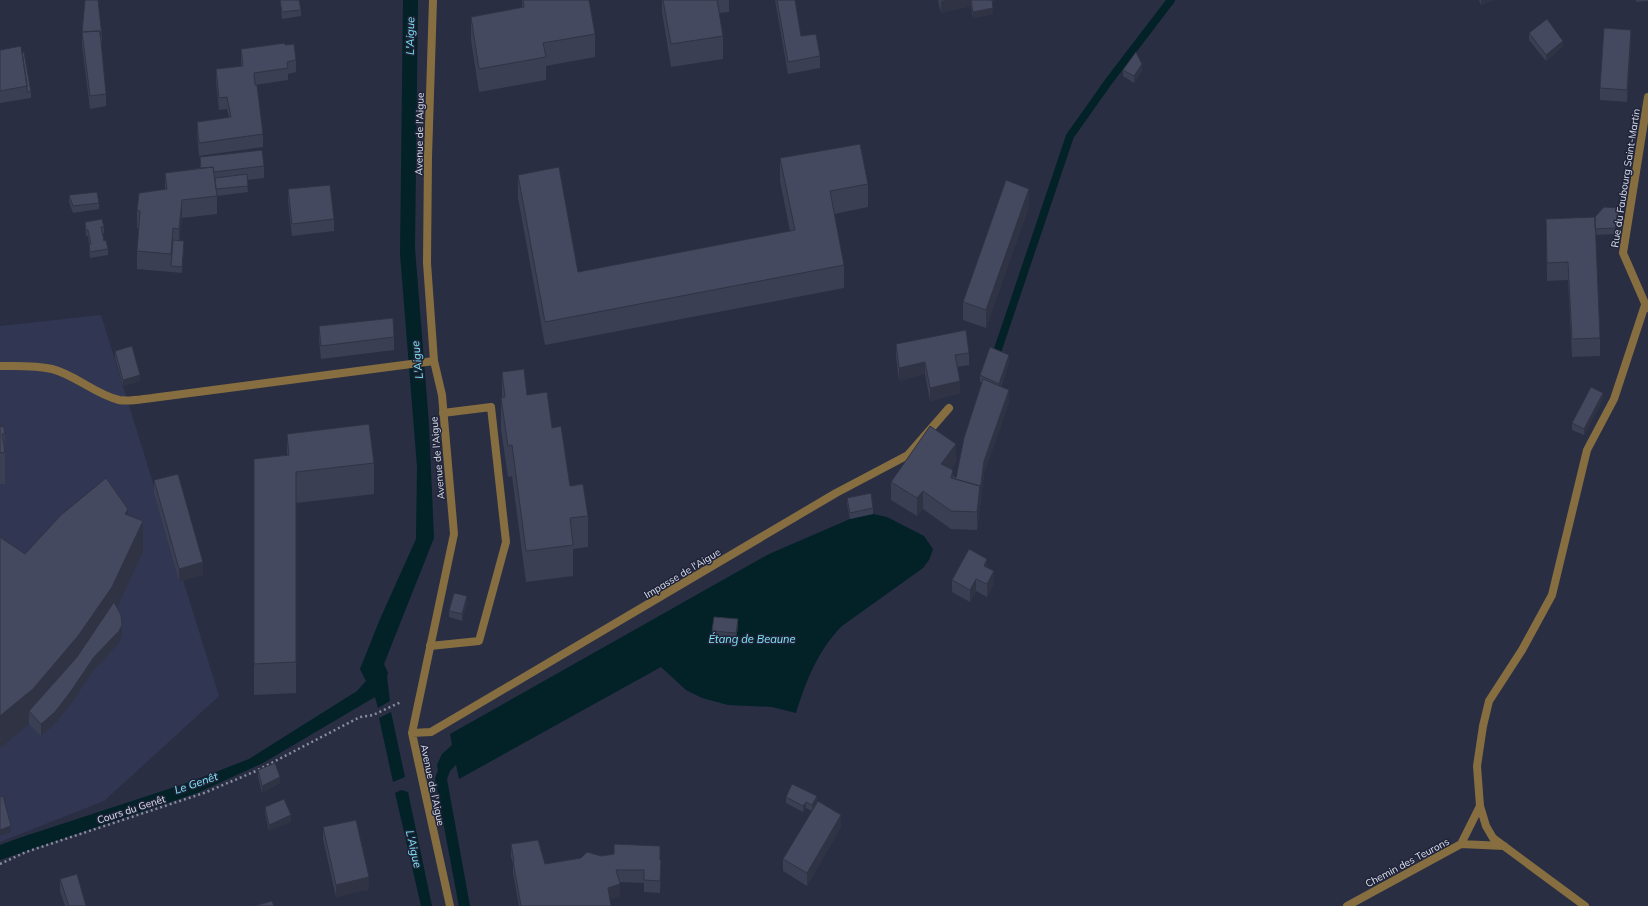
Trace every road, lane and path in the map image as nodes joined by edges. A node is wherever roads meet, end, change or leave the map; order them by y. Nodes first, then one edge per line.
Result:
1 (433, 0) edge
2 (1648, 97) edge
3 (1646, 307) edge
4 (434, 361) junction
5 (0, 366) edge
6 (949, 408) dead end
7 (443, 413) junction
8 (430, 646) junction
9 (391, 706) dead end
10 (412, 733) junction
11 (1480, 806) junction
12 (1461, 844) junction
13 (1504, 846) junction
14 (0, 864) edge
15 (450, 906) edge
16 (1347, 906) edge
17 (1585, 906) edge

1 - 4 street, Avenue de l'Aigue
2 - 3 street, Rue du Faubourg Saint-Martin
3 - 11 street
4 - 5 street
4 - 7 street, Avenue de l'Aigue
6 - 10 street, Impasse de l'Aigue
7 - 8 street, Avenue de l'Aigue
7 - 8 street
8 - 10 street, Avenue de l'Aigue
9 - 14 path, Cours du Genêt
10 - 15 street, Avenue de l'Aigue
11 - 12 street
11 - 13 street
12 - 13 street, Chemin des Teurons
12 - 16 street, Chemin des Teurons
13 - 17 street

